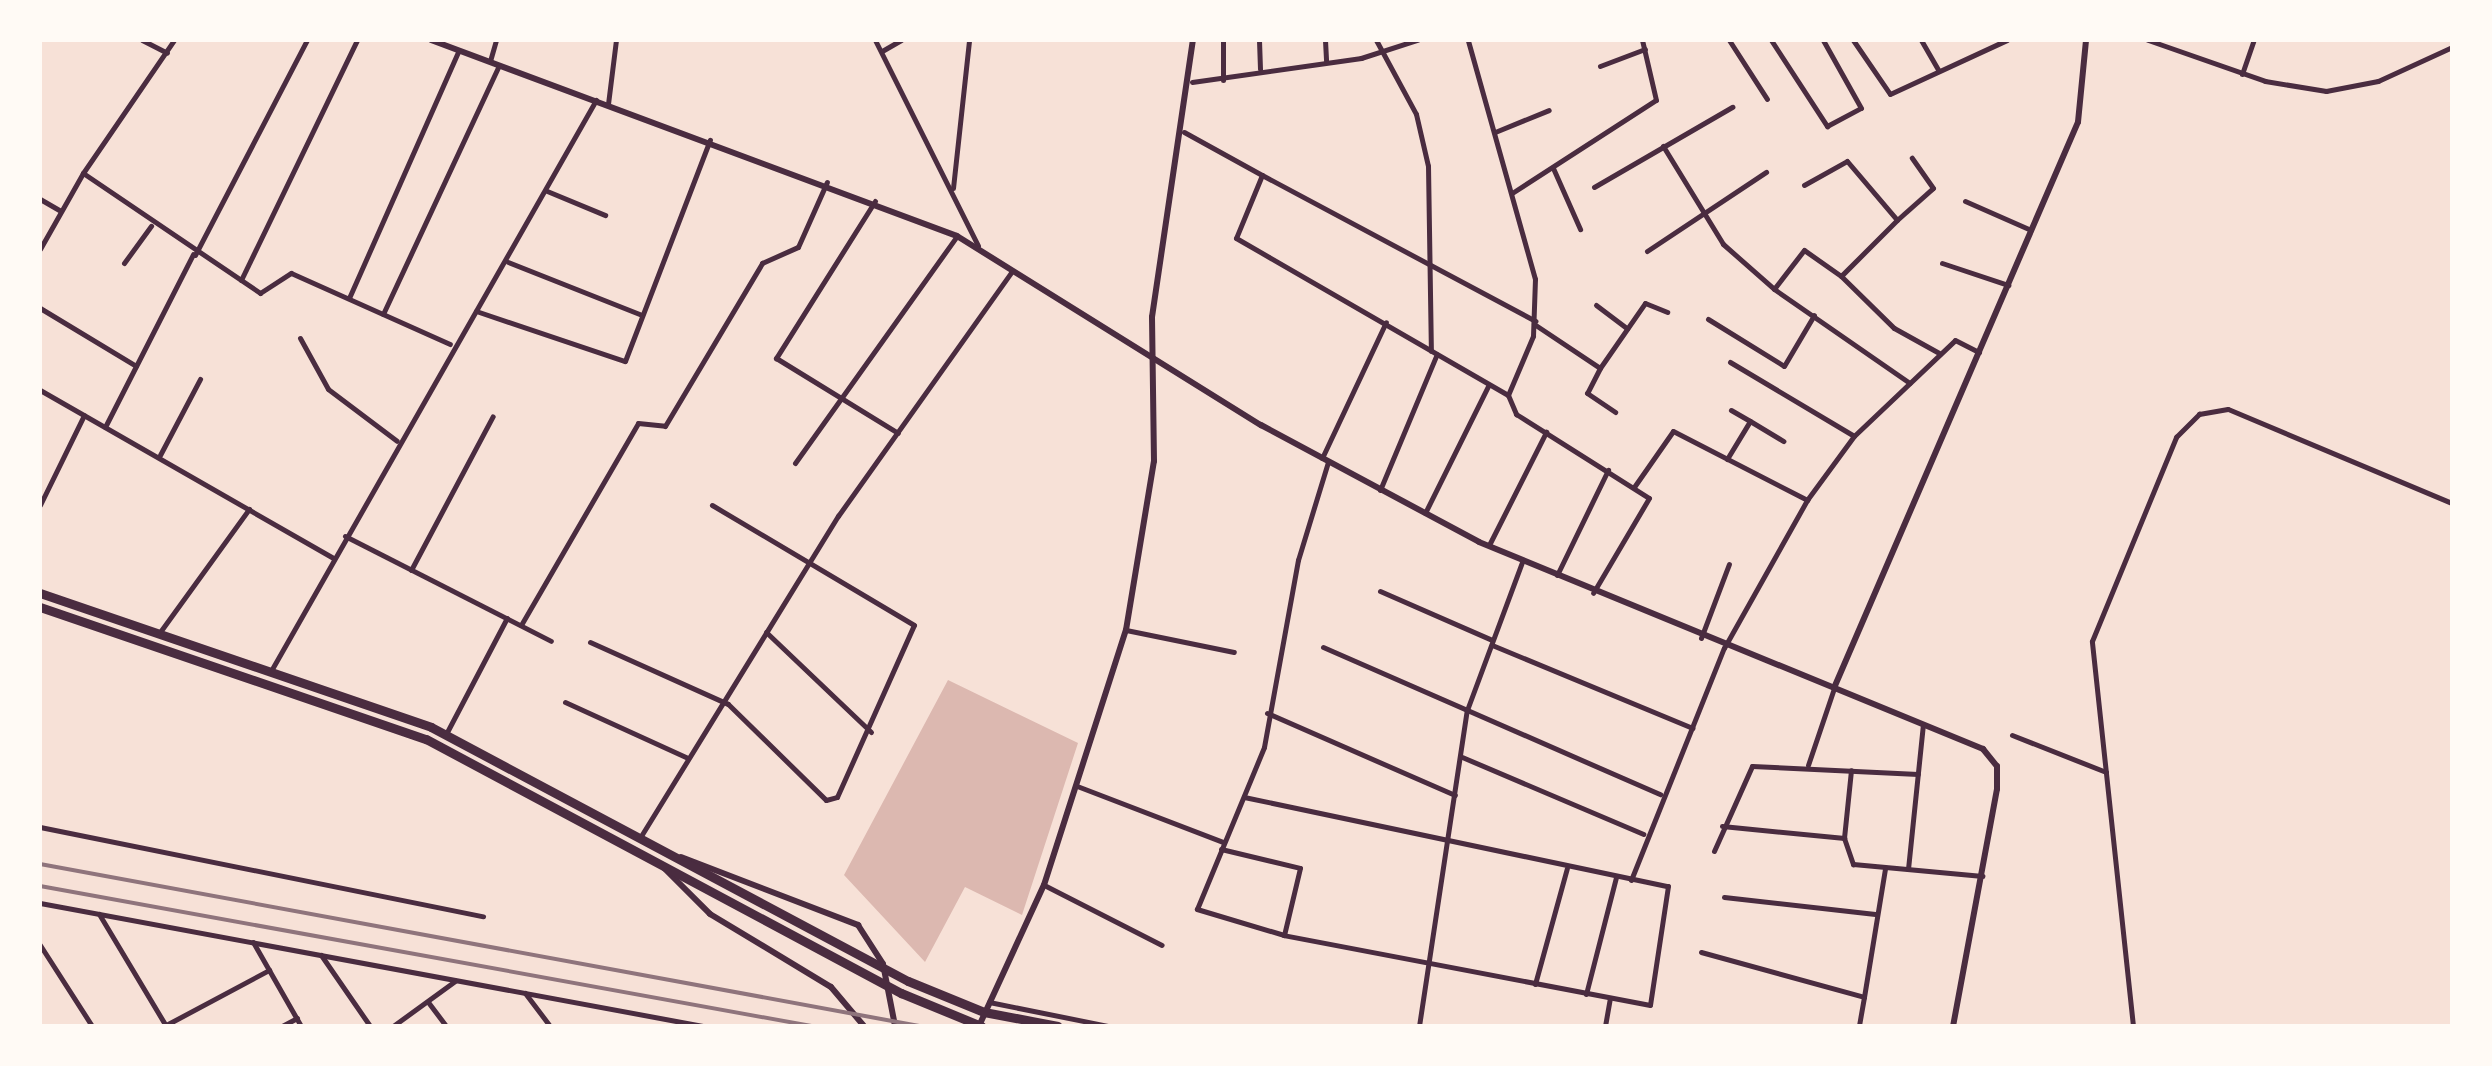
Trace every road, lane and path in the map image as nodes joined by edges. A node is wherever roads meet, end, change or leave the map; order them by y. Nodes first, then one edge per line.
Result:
1 (142, 40) edge
2 (174, 40) edge
3 (307, 40) edge
4 (357, 40) edge
5 (431, 40) edge
6 (496, 40) edge
7 (616, 40) edge
8 (875, 40) edge
9 (900, 40) edge
10 (970, 40) edge
11 (1193, 40) edge
12 (1223, 40) edge
13 (1259, 40) edge
14 (1325, 40) edge
15 (1376, 40) edge
16 (1417, 40) edge
17 (1468, 40) edge
18 (1642, 40) edge
19 (1729, 40) edge
20 (1771, 40) edge
21 (1823, 40) edge
22 (1854, 40) edge
23 (1922, 40) edge
24 (2007, 40) edge
25 (2086, 40) edge
26 (2148, 40) edge
27 (2254, 40) edge
28 (2435, 40) edge
29 (2452, 47) edge
30 (1645, 48) junction
31 (882, 51) junction
32 (458, 52) junction
33 (2441, 52) junction
34 (166, 53) junction
35 (1379, 54) junction
36 (1326, 62) junction
37 (493, 66) junction
38 (1600, 66) dead end
39 (1260, 69) junction
40 (1938, 70) junction
41 (2242, 74) junction
42 (1224, 80) junction
43 (1192, 82) junction
44 (1767, 99) dead end
45 (596, 100) junction
46 (608, 104) junction
47 (1732, 107) dead end
48 (1549, 110) dead end
49 (1184, 132) junction
50 (1495, 132) junction
51 (710, 140) junction
52 (1663, 146) junction
53 (1912, 158) dead end
54 (1553, 168) junction
55 (1766, 172) dead end
56 (83, 174) junction
57 (1262, 175) junction
58 (827, 182) junction
59 (1804, 185) dead end
60 (1594, 187) dead end
61 (547, 191) junction
62 (952, 191) junction
63 (1512, 193) junction
64 (40, 198) edge
65 (875, 201) junction
66 (1965, 201) dead end
67 (59, 210) junction
68 (605, 216) dead end
69 (1706, 217) junction
70 (1896, 220) junction
71 (151, 226) junction
72 (1580, 229) dead end
73 (2033, 231) junction
74 (957, 236) junction
75 (978, 246) junction
76 (40, 249) edge
77 (1647, 251) dead end
78 (194, 254) junction
79 (508, 262) junction
80 (124, 263) dead end
81 (1942, 263) dead end
82 (1432, 267) junction
83 (1014, 268) junction
84 (1840, 276) junction
85 (240, 281) junction
86 (2011, 286) junction
87 (1774, 289) junction
88 (349, 298) junction
89 (1596, 305) dead end
90 (40, 308) edge
91 (476, 310) junction
92 (1667, 312) dead end
93 (383, 314) junction
94 (642, 315) junction
95 (1814, 315) junction
96 (1708, 319) dead end
97 (1386, 322) junction
98 (1535, 323) junction
99 (1627, 328) junction
100 (300, 338) dead end
101 (450, 344) junction
102 (1153, 352) junction
103 (1979, 352) junction
104 (1434, 353) junction
105 (1940, 354) junction
106 (1730, 362) dead end
107 (136, 366) junction
108 (1600, 368) junction
109 (200, 380) dead end
110 (1910, 384) junction
111 (1488, 386) junction
112 (40, 390) edge
113 (840, 395) junction
114 (1508, 395) junction
115 (1731, 410) dead end
116 (1615, 412) dead end
117 (84, 415) junction
118 (493, 416) dead end
119 (1750, 421) junction
120 (105, 427) junction
121 (898, 432) junction
122 (1546, 432) junction
123 (1854, 436) junction
124 (397, 441) junction
125 (1784, 441) dead end
126 (160, 456) junction
127 (1727, 459) junction
128 (1325, 460) junction
129 (795, 463) dead end
130 (1608, 470) junction
131 (1634, 487) junction
132 (1380, 491) junction
133 (1807, 500) junction
134 (2452, 502) edge
135 (40, 505) edge
136 (712, 505) dead end
137 (250, 509) junction
138 (1424, 514) junction
139 (345, 536) junction
140 (1488, 547) junction
141 (333, 558) junction
142 (809, 561) junction
143 (1522, 562) junction
144 (1729, 564) dead end
145 (412, 570) junction
146 (1556, 576) junction
147 (1380, 592) dead end
148 (40, 593) edge
149 (1593, 593) junction
150 (40, 607) edge
151 (507, 618) junction
152 (520, 625) junction
153 (1126, 630) junction
154 (766, 632) junction
155 (160, 633) junction
156 (1701, 638) junction
157 (552, 641) dead end
158 (590, 642) dead end
159 (1491, 642) junction
160 (1323, 647) dead end
161 (1724, 648) junction
162 (1234, 652) dead end
163 (272, 669) junction
164 (1834, 688) junction
165 (565, 702) dead end
166 (728, 704) junction
167 (1467, 710) junction
168 (1267, 713) junction
169 (1924, 726) junction
170 (1692, 728) junction
171 (871, 732) junction
172 (446, 734) junction
173 (2012, 735) dead end
174 (1460, 756) junction
175 (688, 758) junction
176 (1808, 765) junction
177 (1851, 770) junction
178 (2106, 772) junction
179 (1918, 774) junction
180 (1076, 786) junction
181 (1660, 794) junction
182 (1455, 795) junction
183 (1244, 797) junction
184 (1722, 826) junction
185 (40, 827) edge
186 (1643, 834) junction
187 (641, 836) junction
188 (1844, 838) junction
189 (1449, 839) junction
190 (1222, 845) junction
191 (1714, 852) dead end
192 (675, 855) junction
193 (656, 859) junction
194 (1567, 868) junction
195 (1885, 869) junction
196 (1908, 869) junction
197 (1982, 876) junction
198 (1616, 877) junction
199 (1630, 880) junction
200 (1044, 884) junction
201 (1724, 897) dead end
202 (40, 903) edge
203 (99, 914) junction
204 (1876, 914) junction
205 (483, 916) dead end
206 (1284, 935) junction
207 (252, 942) junction
208 (40, 945) edge
209 (1162, 945) dead end
210 (1702, 952) dead end
211 (321, 955) junction
212 (1428, 964) junction
213 (269, 970) junction
214 (456, 980) junction
215 (1535, 984) junction
216 (525, 992) junction
217 (1586, 994) junction
218 (1864, 996) junction
219 (1610, 999) junction
220 (428, 1002) junction
221 (987, 1007) junction
222 (297, 1018) junction
223 (92, 1026) edge
224 (166, 1026) edge
225 (282, 1026) edge
226 (302, 1026) edge
227 (370, 1026) edge
228 (393, 1026) edge
229 (446, 1026) edge
230 (550, 1026) edge
231 (702, 1026) edge
232 (864, 1026) edge
233 (895, 1026) edge
234 (980, 1026) edge
235 (1058, 1026) edge
236 (1108, 1026) edge
237 (1419, 1026) edge
238 (1605, 1026) edge
239 (1859, 1026) edge
240 (1953, 1026) edge
241 (2133, 1026) edge

1 - 34 street
2 - 34 street
3 - 78 street
4 - 85 street
5 - 32 street
6 - 37 street
7 - 46 street
8 - 31 street
9 - 31 street
10 - 62 street
11 - 43 street
12 - 42 street
13 - 39 street
14 - 36 street
15 - 35 street
16 - 35 street
17 - 50 street
18 - 30 street
19 - 44 street
20 - 21 street
22 - 40 street
23 - 40 street
24 - 40 street
25 - 73 street
26 - 41 street
27 - 41 street
28 - 33 street
29 - 33 street
30 - 38 street
30 - 54 street
31 - 62 street
32 - 37 street
32 - 88 street
33 - 41 street
34 - 56 street
35 - 36 street
35 - 82 street
36 - 39 street
37 - 45 street
37 - 93 street
39 - 42 street
42 - 43 street
43 - 49 street
45 - 46 street
45 - 61 street
46 - 51 street
47 - 52 street
48 - 50 street
49 - 57 street
49 - 102 street
50 - 63 street
51 - 58 street
51 - 94 street
52 - 60 street
52 - 69 street
53 - 70 street
54 - 63 street
54 - 72 street
55 - 69 street
56 - 67 street
56 - 71 street
57 - 82 street
57 - 97 street
58 - 65 street
58 - 152 street
59 - 70 street
61 - 68 street
61 - 79 street
62 - 75 street
63 - 98 street
64 - 67 street
65 - 74 street
65 - 113 street
66 - 73 street
67 - 76 street
69 - 77 street
69 - 87 street
70 - 84 street
71 - 78 street
71 - 80 street
73 - 86 street
74 - 75 street
74 - 113 street
75 - 83 street
78 - 85 street
78 - 107 street
79 - 91 street
79 - 94 street
81 - 86 street
82 - 98 street
82 - 104 street
83 - 102 street
83 - 121 street
84 - 87 street
84 - 105 street
85 - 88 street
86 - 103 street
87 - 95 street
88 - 93 street
89 - 99 street
90 - 107 street
91 - 94 street
91 - 101 street
92 - 99 street
93 - 101 street
95 - 96 street
95 - 110 street
97 - 104 street
97 - 128 street
98 - 108 street
98 - 114 street
99 - 108 street
100 - 124 street
101 - 124 street
102 - 128 street
102 - 153 street
103 - 105 street
103 - 164 street
104 - 111 street
104 - 132 street
105 - 110 street
106 - 123 street
107 - 120 street
108 - 116 street
109 - 126 street
110 - 123 street
111 - 114 street
111 - 138 street
112 - 117 street
113 - 121 street
113 - 129 street
114 - 122 street
115 - 119 street
117 - 120 street
117 - 135 street
118 - 145 street
119 - 125 street
119 - 127 street
120 - 126 street
121 - 142 street
122 - 130 street
122 - 140 street
123 - 133 street
124 - 139 street
126 - 137 street
127 - 131 street
127 - 133 street
128 - 132 street
128 - 168 street
130 - 131 street
130 - 146 street
131 - 149 street
132 - 138 street
133 - 161 street
134 - 178 street
136 - 142 street
137 - 141 street
137 - 155 street
138 - 140 street
139 - 141 street
139 - 145 street
140 - 143 street
141 - 163 street
142 - 154 street
142 - 171 street
143 - 146 street
143 - 159 street
144 - 156 street
145 - 151 street
146 - 149 street
147 - 159 street
148 - 155 main road
149 - 156 street
150 - 193 main road
151 - 152 street
151 - 172 street
152 - 157 street
153 - 162 street
153 - 180 street
154 - 166 street
154 - 171 street
155 - 163 main road
156 - 161 street
158 - 166 street
159 - 167 street
159 - 170 street
160 - 167 street
161 - 164 street
161 - 170 street
163 - 172 main road
164 - 169 street
164 - 176 street
165 - 175 street
166 - 171 street
166 - 175 street
167 - 174 street
167 - 181 street
168 - 182 street
168 - 183 street
169 - 179 street
169 - 197 street
170 - 181 street
172 - 187 main road
173 - 178 street
174 - 182 street
174 - 186 street
175 - 187 street
176 - 177 street
176 - 184 street
177 - 179 street
177 - 188 street
178 - 241 street
179 - 196 street
180 - 190 street
180 - 200 street
181 - 186 street
182 - 189 street
183 - 189 street
183 - 190 street
184 - 188 street
184 - 191 street
185 - 205 street
186 - 199 street
187 - 192 main road
188 - 195 street
189 - 194 street
189 - 212 street
190 - 206 street
190 - 206 street
192 - 221 main road
192 - 233 street
193 - 232 street
193 - 234 main road
194 - 198 street
194 - 215 street
195 - 196 street
195 - 204 street
196 - 197 street
197 - 240 street
198 - 199 street
198 - 217 street
199 - 219 street
200 - 209 street
200 - 221 street
201 - 204 street
202 - 203 street
203 - 207 street
203 - 224 street
204 - 218 street
206 - 212 street
207 - 211 street
207 - 213 street
208 - 223 street
210 - 218 street
211 - 214 street
211 - 227 street
212 - 215 street
212 - 237 street
213 - 222 street
213 - 224 street
214 - 216 street
214 - 220 street
215 - 217 street
216 - 230 street
216 - 231 street
217 - 219 street
218 - 239 street
219 - 238 street
220 - 228 street
220 - 229 street
221 - 234 street
221 - 235 main road
221 - 236 street
222 - 225 street
222 - 226 street

